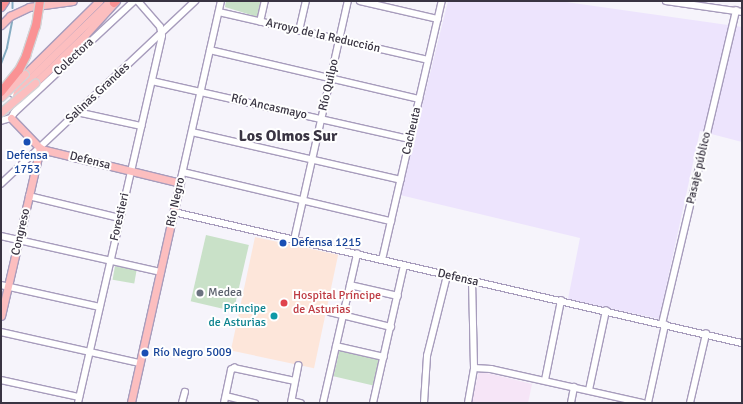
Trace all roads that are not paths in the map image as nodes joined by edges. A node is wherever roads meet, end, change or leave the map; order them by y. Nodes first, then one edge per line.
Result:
1 (5, 1) edge
2 (40, 1) edge
3 (73, 1) edge
4 (99, 1) edge
5 (114, 1) edge
6 (135, 1) edge
7 (195, 1) edge
8 (221, 1) edge
9 (265, 1) edge
10 (306, 1) edge
11 (348, 1) edge
12 (360, 1) edge
13 (442, 1) edge
14 (666, 1) edge
15 (1, 7) edge
16 (219, 12) junction
17 (739, 12) edge
18 (438, 19) junction
19 (260, 22) junction
20 (1, 25) edge
21 (299, 31) junction
22 (162, 32) junction
23 (340, 39) junction
24 (210, 50) junction
25 (428, 60) junction
26 (331, 78) junction
27 (152, 81) junction
28 (1, 87) edge
29 (1, 92) edge
30 (201, 92) junction
31 (16, 96) junction
32 (1, 97) edge
33 (419, 99) junction
34 (1, 112) edge
35 (77, 112) junction
36 (13, 116) junction
37 (321, 119) junction
38 (1, 122) edge
39 (141, 126) junction
40 (1, 127) edge
41 (192, 132) junction
42 (410, 139) junction
43 (40, 148) junction
44 (312, 159) junction
45 (131, 171) junction
46 (182, 172) junction
47 (401, 180) junction
48 (180, 183) junction
49 (1, 184) edge
50 (29, 196) junction
51 (302, 200) junction
52 (174, 212) junction
53 (120, 218) junction
54 (391, 221) junction
55 (1, 236) edge
56 (18, 240) junction
57 (294, 240) junction
58 (357, 254) junction
59 (110, 260) junction
60 (382, 260) junction
61 (404, 266) junction
62 (161, 272) junction
63 (447, 276) junction
64 (472, 282) junction
65 (350, 285) junction
66 (4, 286) edge
67 (398, 296) junction
68 (561, 301) junction
69 (100, 307) junction
70 (330, 312) dead end
71 (606, 312) junction
72 (343, 315) junction
73 (1, 316) edge
74 (664, 325) junction
75 (391, 326) junction
76 (1, 332) edge
77 (706, 334) junction
78 (742, 342) edge
79 (336, 346) junction
80 (89, 352) junction
81 (384, 357) junction
82 (140, 363) junction
83 (298, 366) dead end
84 (474, 368) junction
85 (1, 380) edge
86 (545, 380) junction
87 (295, 381) junction
88 (574, 387) junction
89 (589, 390) junction
90 (185, 392) dead end
91 (226, 396) junction
92 (78, 400) edge
93 (291, 402) edge
94 (131, 403) edge
95 (182, 403) edge
96 (224, 403) edge
97 (255, 403) edge
98 (301, 403) edge
99 (322, 403) edge
100 (373, 403) edge
101 (424, 403) edge
102 (468, 403) edge
103 (571, 403) edge
104 (643, 403) edge
105 (648, 403) edge
106 (690, 403) edge

1 - 15 highway
2 - 29 highway, bridge
3 - 20 main road
4 - 32 main road, bridge
5 - 31 main road
5 - 34 main road, bridge
6 - 22 street
6 - 36 street, Colectora
7 - 22 street, Salinas Grandes
8 - 16 street, Río Negro
9 - 19 street
10 - 21 street
11 - 23 street, Río Quilpo
12 - 18 street
13 - 18 street, Cacheuta
14 - 17 street
16 - 19 street, Arroyo de la Reducción
16 - 24 street, Río Negro
17 - 74 street, Pasaje público
18 - 25 street, Cacheuta
19 - 21 street, Arroyo de la Reducción
21 - 23 street, Arroyo de la Reducción
22 - 27 street, Forestieri
22 - 35 street, Salinas Grandes
23 - 25 street, Arroyo de la Reducción
23 - 26 street, Río Quilpo
24 - 26 street
24 - 30 street, Río Negro
25 - 33 street, Cacheuta
26 - 33 street
26 - 37 street, Río Quilpo
27 - 30 street, Río Ancasmayo
27 - 39 street, Forestieri
28 - 31 street
30 - 37 street, Río Ancasmayo
30 - 41 street, Río Negro
31 - 36 street
33 - 42 street, Cacheuta
35 - 39 street
35 - 43 street, Salinas Grandes
36 - 38 street
36 - 40 street, Colectora
36 - 43 main road
37 - 42 street, Río Ancasmayo
37 - 44 street, Río Quilpo
39 - 45 street, Forestieri
41 - 44 street
41 - 46 street, Río Negro
42 - 47 street, Cacheuta
43 - 45 main road, Defensa
43 - 49 street, Salinas Grandes
43 - 50 main road, Congreso
44 - 47 street
44 - 51 street, Río Quilpo
45 - 48 main road, Defensa
45 - 53 street, Forestieri
46 - 48 street, Río Negro
46 - 51 street
47 - 54 street, Cacheuta
48 - 52 main road, Río Negro
50 - 53 street
50 - 56 main road, Congreso
51 - 54 street
51 - 57 street, Río Quilpo
52 - 57 street, Defensa
52 - 62 main road, Río Negro
53 - 59 street, Forestieri
54 - 60 street, Cacheuta
55 - 56 street
56 - 59 street
56 - 66 main road, Congreso
57 - 58 street, Defensa
58 - 60 street, Defensa
58 - 65 street
59 - 62 street
59 - 69 street, Forestieri
60 - 61 street, Defensa
61 - 63 street, Defensa
61 - 67 street
62 - 82 main road, Río Negro
63 - 64 street, Defensa
63 - 101 street
64 - 68 street, Defensa
64 - 84 street
65 - 67 street
65 - 72 street
66 - 69 street
66 - 73 main road, Congreso
67 - 75 street
68 - 71 street, Defensa
68 - 86 street
69 - 80 street, Forestieri
70 - 72 street
71 - 74 street, Defensa
71 - 89 street
72 - 75 street
72 - 79 street
74 - 77 street, Defensa
74 - 105 street, Pasaje público
75 - 81 street
76 - 80 street
77 - 78 street, Defensa
77 - 106 street
79 - 81 street
79 - 99 street
80 - 82 street
80 - 92 street, Forestieri
81 - 100 street
82 - 94 main road, Río Negro
83 - 87 street
84 - 86 street
84 - 102 street
85 - 92 street
86 - 88 street
87 - 91 street
87 - 93 street
88 - 89 street
88 - 103 street
89 - 104 street
90 - 95 street
91 - 96 street
91 - 97 street
93 - 98 street

